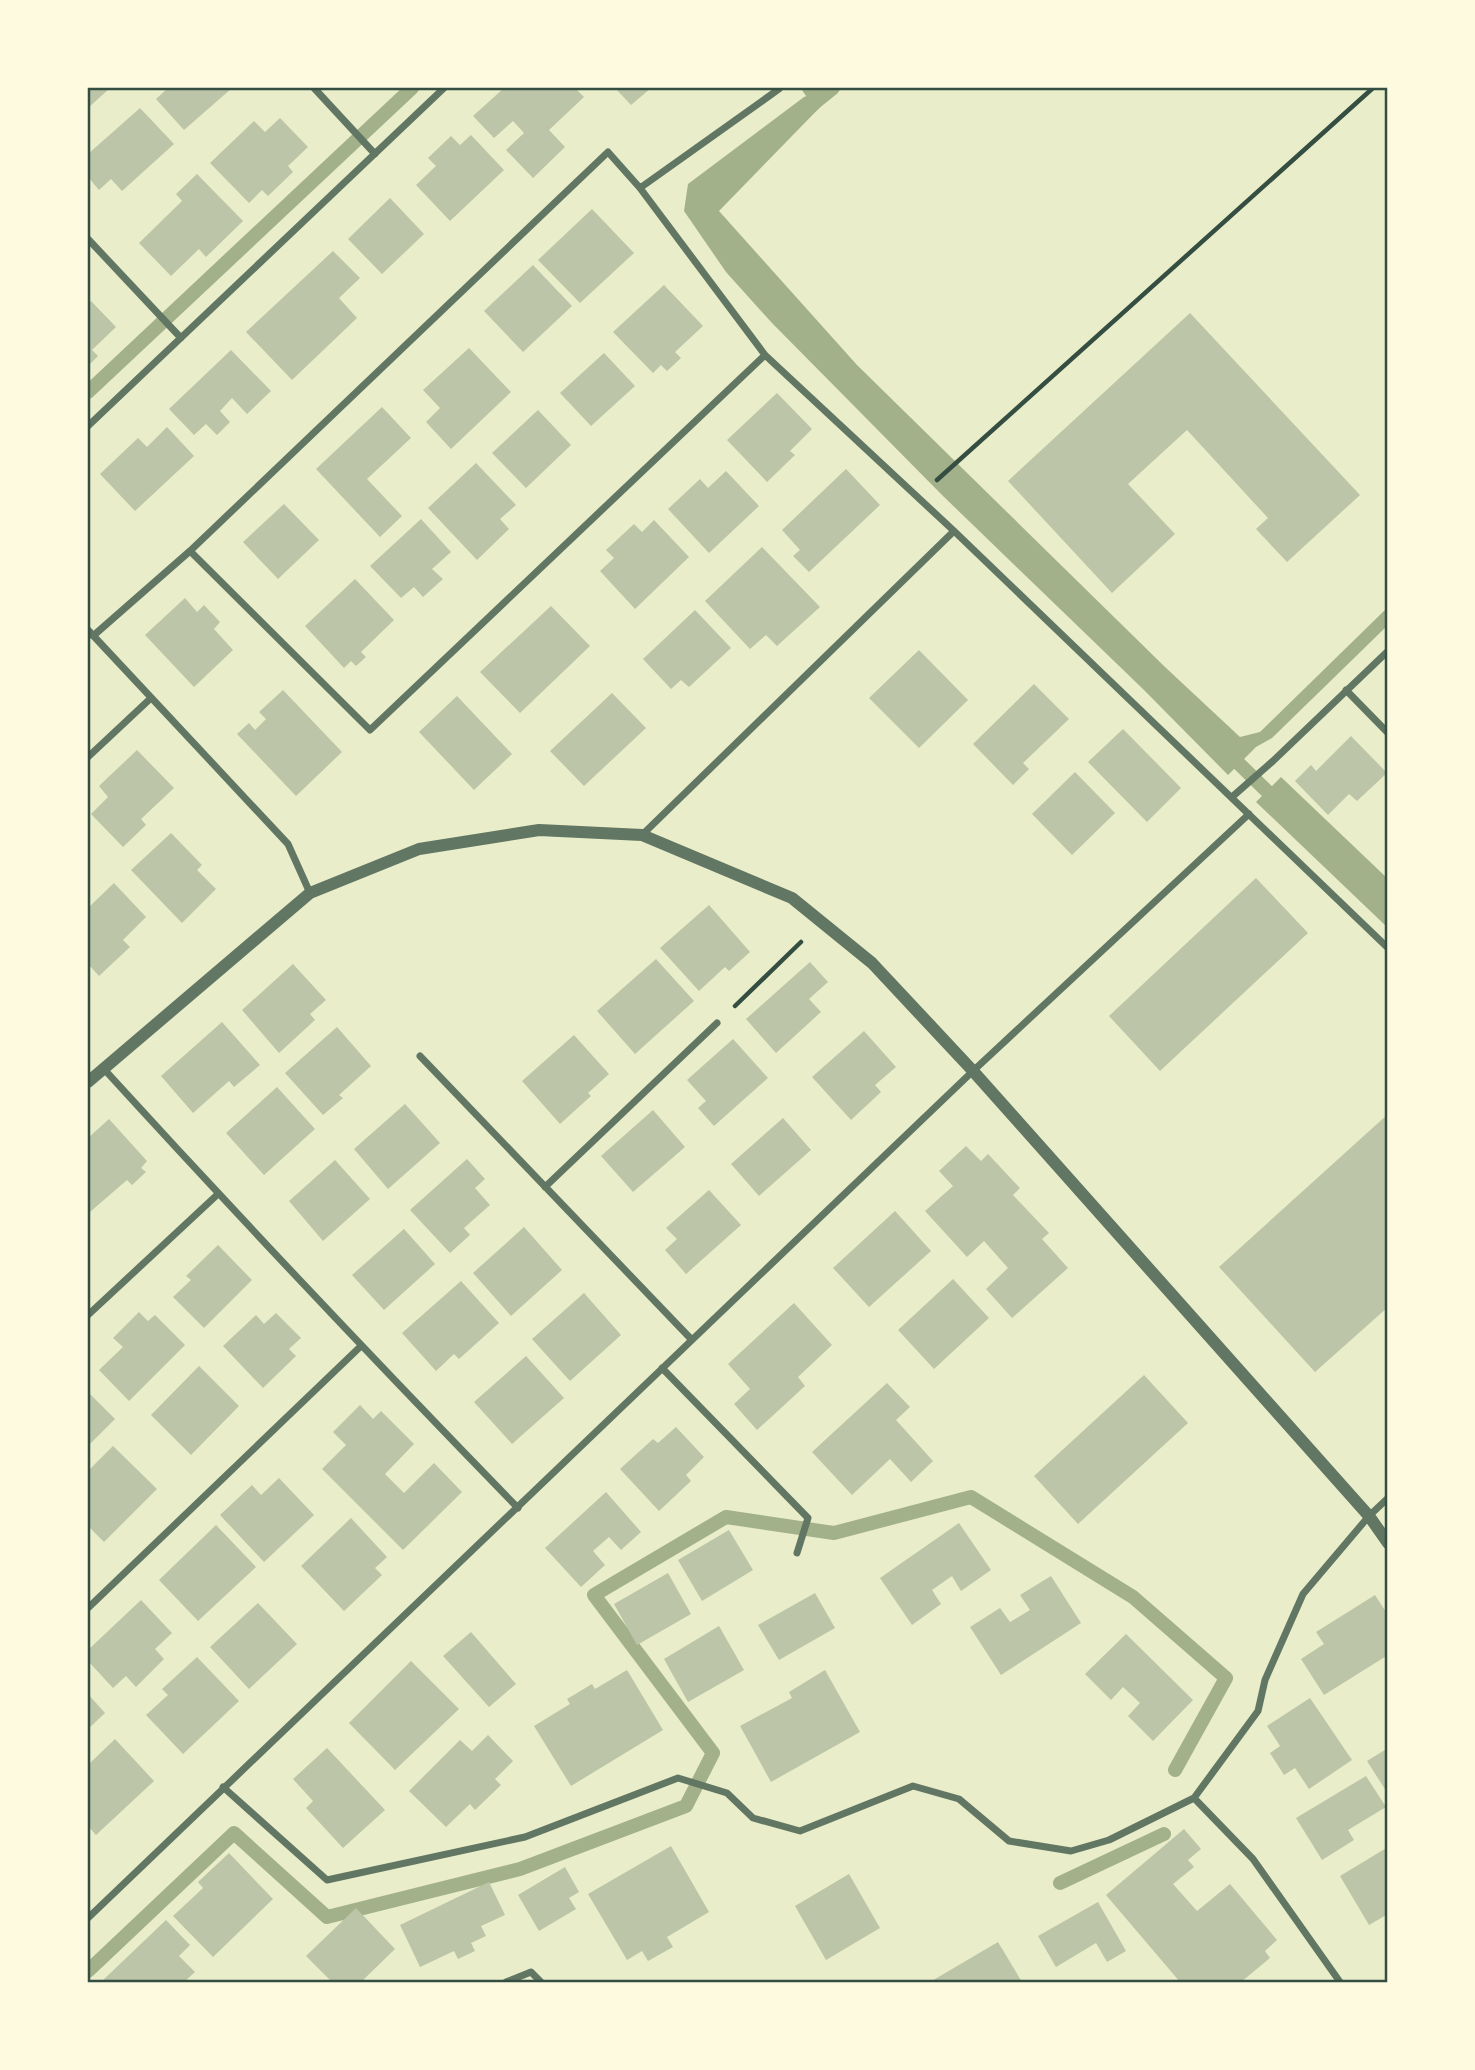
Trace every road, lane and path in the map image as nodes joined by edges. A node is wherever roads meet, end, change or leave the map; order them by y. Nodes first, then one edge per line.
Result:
1 (314, 88) edge
2 (444, 88) edge
3 (778, 88) edge
4 (1373, 88) edge
5 (375, 154) junction
6 (640, 188) junction
7 (88, 239) edge
8 (181, 338) junction
9 (765, 355) junction
10 (88, 426) edge
11 (962, 457) dead end
12 (954, 531) junction
13 (190, 551) junction
14 (90, 633) edge
15 (1388, 651) edge
16 (1346, 690) junction
17 (151, 698) junction
18 (1388, 733) edge
19 (88, 757) edge
20 (1232, 797) junction
21 (1249, 814) junction
22 (642, 835) junction
23 (310, 893) junction
24 (807, 937) dead end
25 (1388, 948) edge
26 (717, 1023) joint
27 (420, 1056) dead end
28 (103, 1068) junction
29 (973, 1071) junction
30 (88, 1082) edge
31 (545, 1187) junction
32 (218, 1194) junction
33 (88, 1315) edge
34 (692, 1340) junction
35 (361, 1346) junction
36 (662, 1368) junction
37 (1388, 1498) edge
38 (518, 1507) junction
39 (1368, 1516) junction
40 (1388, 1543) edge
41 (797, 1553) dead end
42 (88, 1608) edge
43 (223, 1787) junction
44 (1194, 1798) junction
45 (88, 1918) edge
46 (506, 1983) edge
47 (541, 1983) edge
48 (1340, 1983) edge

1 - 5 street
2 - 5 street
3 - 6 street
4 - 11 path
5 - 8 street
6 - 9 street
6 - 13 street
7 - 8 street
8 - 10 street
9 - 12 street
9 - 13 street
12 - 20 street
12 - 22 street
13 - 14 street
14 - 17 street
15 - 16 street
16 - 18 street
16 - 20 street
17 - 19 street
17 - 23 street
20 - 21 street
21 - 25 street
21 - 29 street
22 - 23 street
22 - 29 street
23 - 28 street
24 - 26 path
26 - 31 street
27 - 31 street
28 - 30 street
28 - 32 street
29 - 34 street
29 - 39 street
31 - 34 street
32 - 33 street
32 - 35 street
34 - 36 street
35 - 38 street
35 - 42 street
36 - 38 street
36 - 41 street
37 - 39 street
38 - 43 street
39 - 40 street
39 - 44 street
43 - 44 street
43 - 45 street
44 - 48 street
46 - 47 street

